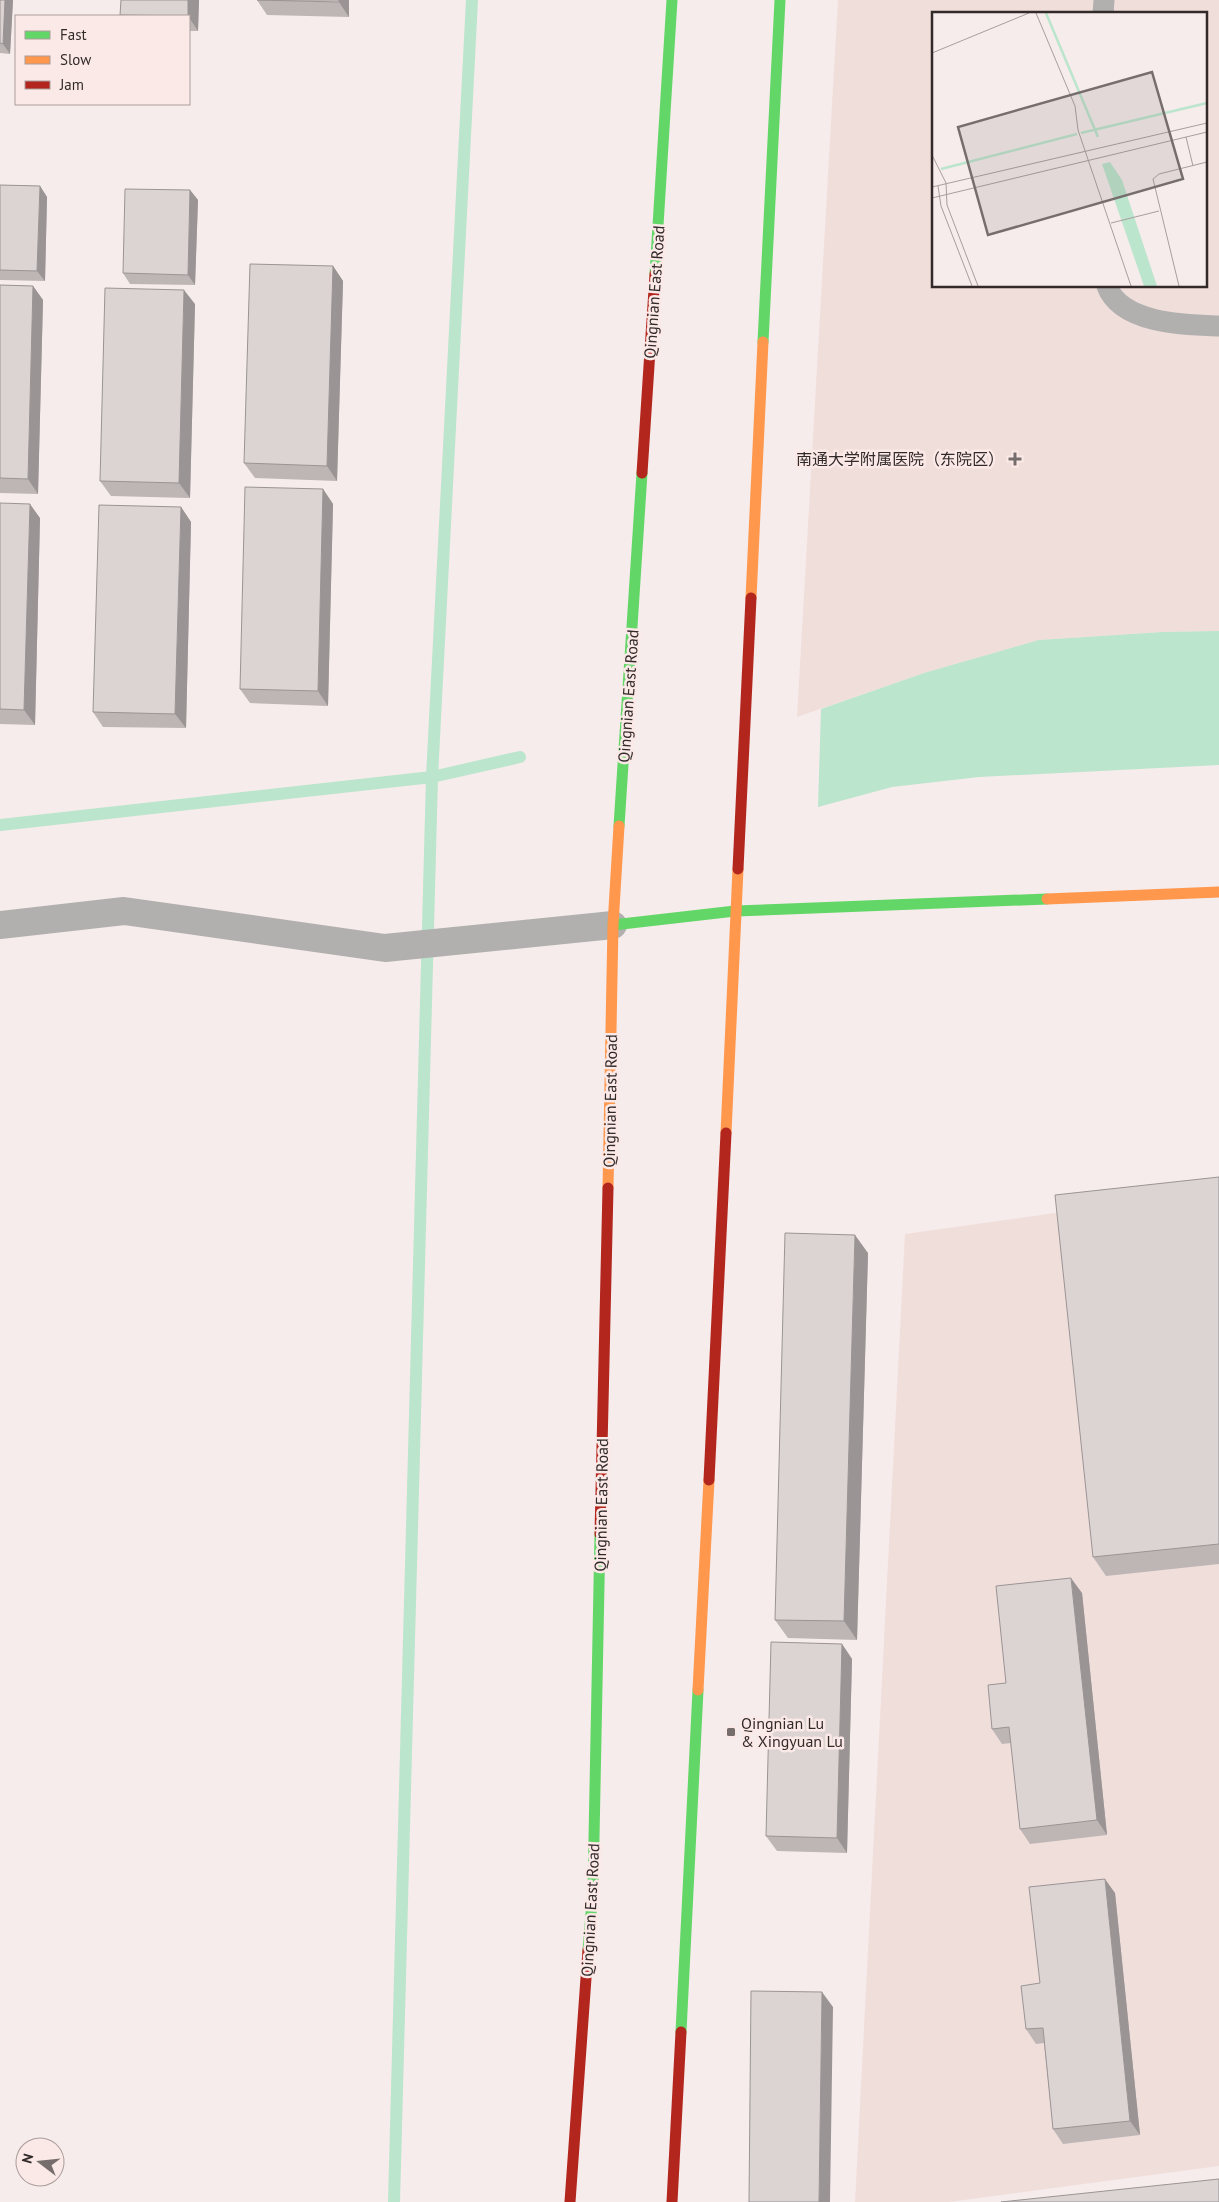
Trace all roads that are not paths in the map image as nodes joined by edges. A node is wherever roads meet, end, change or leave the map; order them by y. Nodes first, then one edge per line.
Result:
1 (672, 0) edge
2 (780, 0) edge
3 (1108, 288) edge
4 (1219, 326) edge
5 (1219, 892) edge
6 (735, 911) junction
7 (0, 925) edge
8 (613, 925) junction
9 (570, 2202) edge
10 (672, 2202) edge

1 - 8 main road, Qingnian East Road
2 - 6 main road
3 - 4 lane
5 - 6 main road
6 - 8 main road
6 - 10 main road
7 - 8 street
8 - 9 main road, Qingnian East Road

